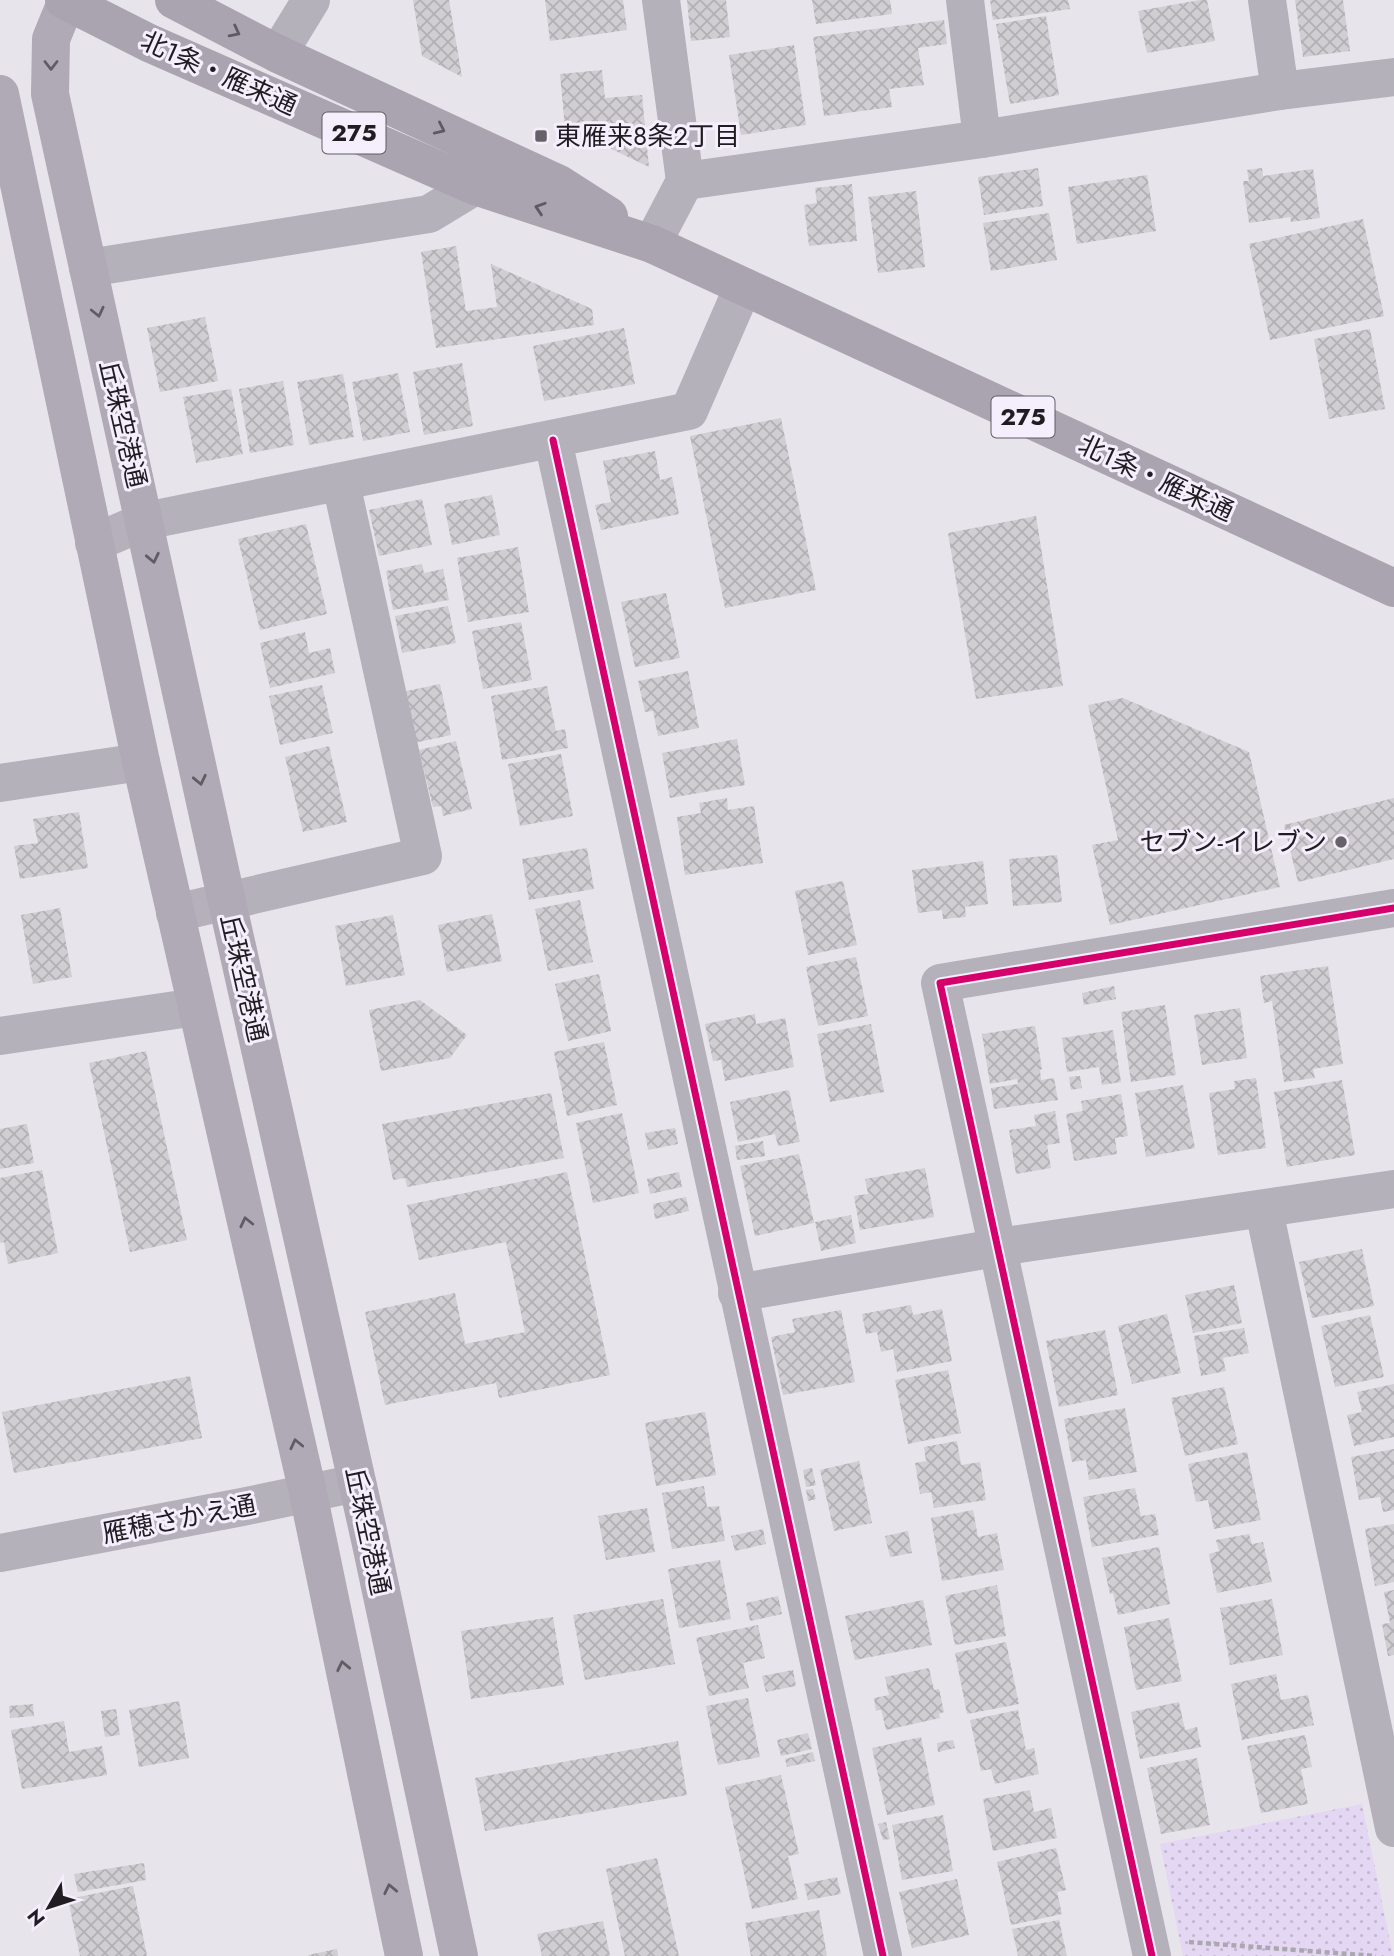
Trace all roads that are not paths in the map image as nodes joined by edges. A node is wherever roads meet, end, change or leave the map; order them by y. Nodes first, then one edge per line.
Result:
1 (66, 0) edge
2 (174, 0) edge
3 (311, 0) edge
4 (661, 0) edge
5 (965, 0) edge
6 (1267, 0) edge
7 (278, 54) junction
8 (1394, 77) edge
9 (1280, 90) junction
10 (0, 94) edge
11 (982, 139) junction
12 (685, 181) junction
13 (475, 186) junction
14 (652, 244) junction
15 (88, 268) junction
16 (743, 287) junction
17 (553, 440) junction
18 (341, 483) junction
19 (145, 521) junction
20 (94, 543) junction
21 (1394, 589) edge
22 (141, 762) junction
23 (0, 783) edge
24 (227, 902) junction
25 (1394, 908) edge
26 (176, 913) junction
27 (196, 1007) junction
28 (0, 1037) edge
29 (1394, 1189) edge
30 (1264, 1210) junction
31 (998, 1247) junction
32 (737, 1293) junction
33 (357, 1483) junction
34 (307, 1493) junction
35 (1, 1547) edge
36 (1394, 1828) edge
37 (1168, 1949) edge
38 (404, 1956) edge
39 (459, 1956) edge
40 (883, 1956) edge

1 - 13 highway, 北1条・雁来通 / 275
1 -> 15 main road, 丘珠空港通
2 -> 7 highway, 北1条・雁来通 / 275
3 - 7 street
4 - 12 street
5 - 11 street
6 - 9 street
7 -> 14 highway, 北1条・雁来通 / 275
8 - 9 street
9 - 11 street
10 - 20 main road, 丘珠空港通
11 - 12 street
12 - 14 street
14 -> 13 highway, 北1条・雁来通 / 275
13 - 15 street
14 - 16 highway, 北1条・雁来通 / 275
15 -> 19 main road, 丘珠空港通
16 - 17 street
16 - 21 highway, 北1条・雁来通 / 275
17 - 18 street
17 - 32 street
18 - 19 street
18 - 24 street
19 - 20 street
19 -> 24 main road, 丘珠空港通
20 - 22 main road, 丘珠空港通
22 - 23 street
22 - 26 main road, 丘珠空港通
24 - 26 street
24 - 33 main road, 丘珠空港通
25 - 31 street
26 - 27 main road, 丘珠空港通
27 - 28 street
34 -> 27 main road, 丘珠空港通
29 - 30 street
30 - 31 street
30 - 36 street
31 - 32 street
31 - 37 street
32 - 40 street
33 - 34 street, 雁穂さかえ通
33 - 39 main road, 丘珠空港通
34 - 35 street, 雁穂さかえ通
38 -> 34 main road, 丘珠空港通

